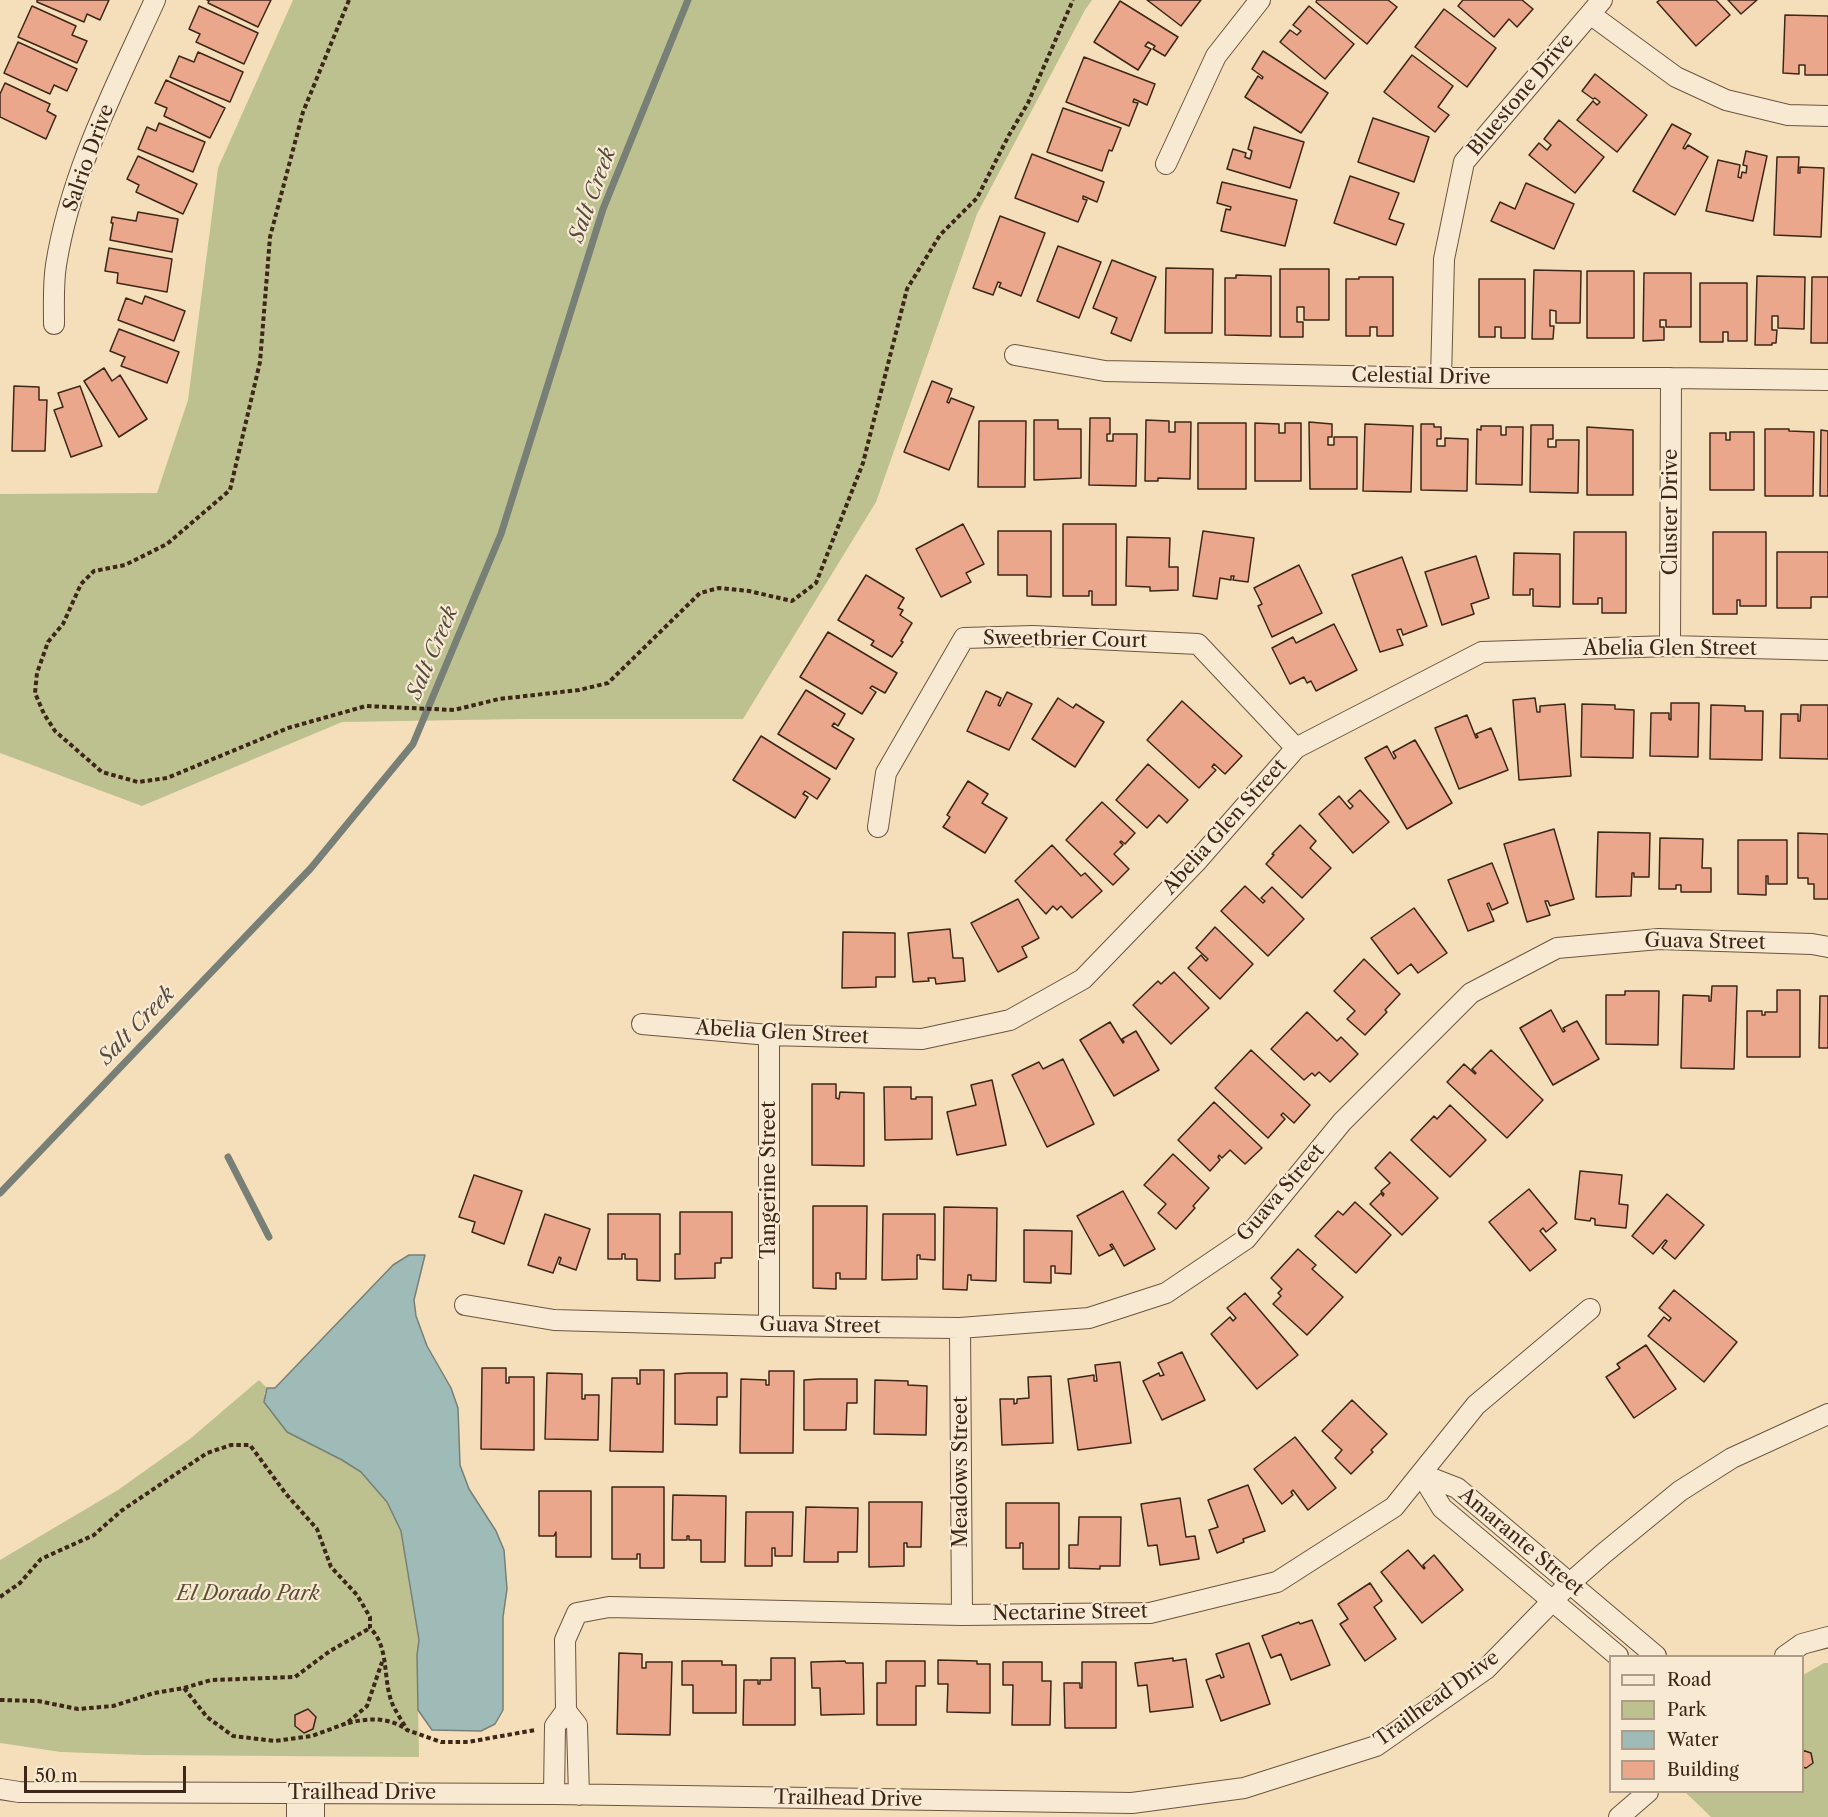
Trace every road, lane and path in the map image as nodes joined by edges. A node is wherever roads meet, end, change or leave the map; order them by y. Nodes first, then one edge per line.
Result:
1 (155, 0) edge
2 (349, 0) edge
3 (1073, 0) edge
4 (1260, 0) edge
5 (1596, 7) edge
6 (1828, 116) edge
7 (1166, 164) dead end
8 (54, 324) dead end
9 (1016, 355) dead end
10 (1441, 378) junction
11 (1671, 378) junction
12 (1828, 380) edge
13 (1670, 646) junction
14 (1828, 650) edge
15 (1296, 748) junction
16 (878, 827) dead end
17 (1828, 947) edge
18 (642, 1024) dead end
19 (770, 1035) junction
20 (465, 1305) dead end
21 (1590, 1310) dead end
22 (770, 1326) junction
23 (960, 1328) junction
24 (1828, 1414) edge
25 (1420, 1474) junction
26 (1570, 1583) junction
27 (0, 1597) edge
28 (1554, 1602) junction
29 (962, 1615) junction
30 (370, 1628) junction
31 (1828, 1637) edge
32 (1616, 1655) edge
33 (1655, 1655) edge
34 (1786, 1655) edge
35 (383, 1661) junction
36 (184, 1688) junction
37 (0, 1700) edge
38 (566, 1711) junction
39 (347, 1723) junction
40 (407, 1730) junction
41 (536, 1730) dead end
42 (0, 1789) edge
43 (306, 1793) junction
44 (1646, 1793) edge
45 (554, 1794) junction
46 (579, 1795) junction
47 (1097, 1810) edge
48 (297, 1817) edge
49 (315, 1817) edge
50 (1619, 1817) edge

1 - 8 street, Salrio Drive
2 - 3 path
4 - 7 street
5 - 6 street
5 - 10 street, Bluestone Drive
9 - 10 street, Celestial Drive
10 - 11 street, Celestial Drive
11 - 12 street, Celestial Drive
11 - 13 street, Cluster Drive
13 - 14 street, Abelia Glen Street
13 - 15 street, Abelia Glen Street
15 - 16 street, Sweetbrier Court
15 - 19 street, Abelia Glen Street
17 - 23 street, Guava Street
18 - 19 street, Abelia Glen Street
19 - 22 street, Tangerine Street
20 - 22 street, Guava Street
21 - 25 street, Nectarine Street
22 - 23 street, Guava Street
23 - 29 street, Meadows Street
24 - 26 street, Trailhead Drive
25 - 26 street, Amarante Street
25 - 28 street, Amarante Street
25 - 29 street, Nectarine Street
26 - 28 street, Trailhead Drive
26 - 33 street, Amarante Street
27 - 30 path
28 - 32 street, Amarante Street
28 - 47 street, Trailhead Drive
29 - 38 street, Nectarine Street
30 - 35 path
30 - 36 path
31 - 34 street
35 - 39 path
35 - 40 path
36 - 37 path
36 - 39 path
38 - 45 street, Nectarine Street
38 - 46 street, Nectarine Street
39 - 40 path
40 - 41 path
42 - 43 street, Trailhead Drive
43 - 45 street, Trailhead Drive
43 - 48 street
43 - 49 street
44 - 50 street
45 - 46 street, Trailhead Drive
46 - 47 street, Trailhead Drive

